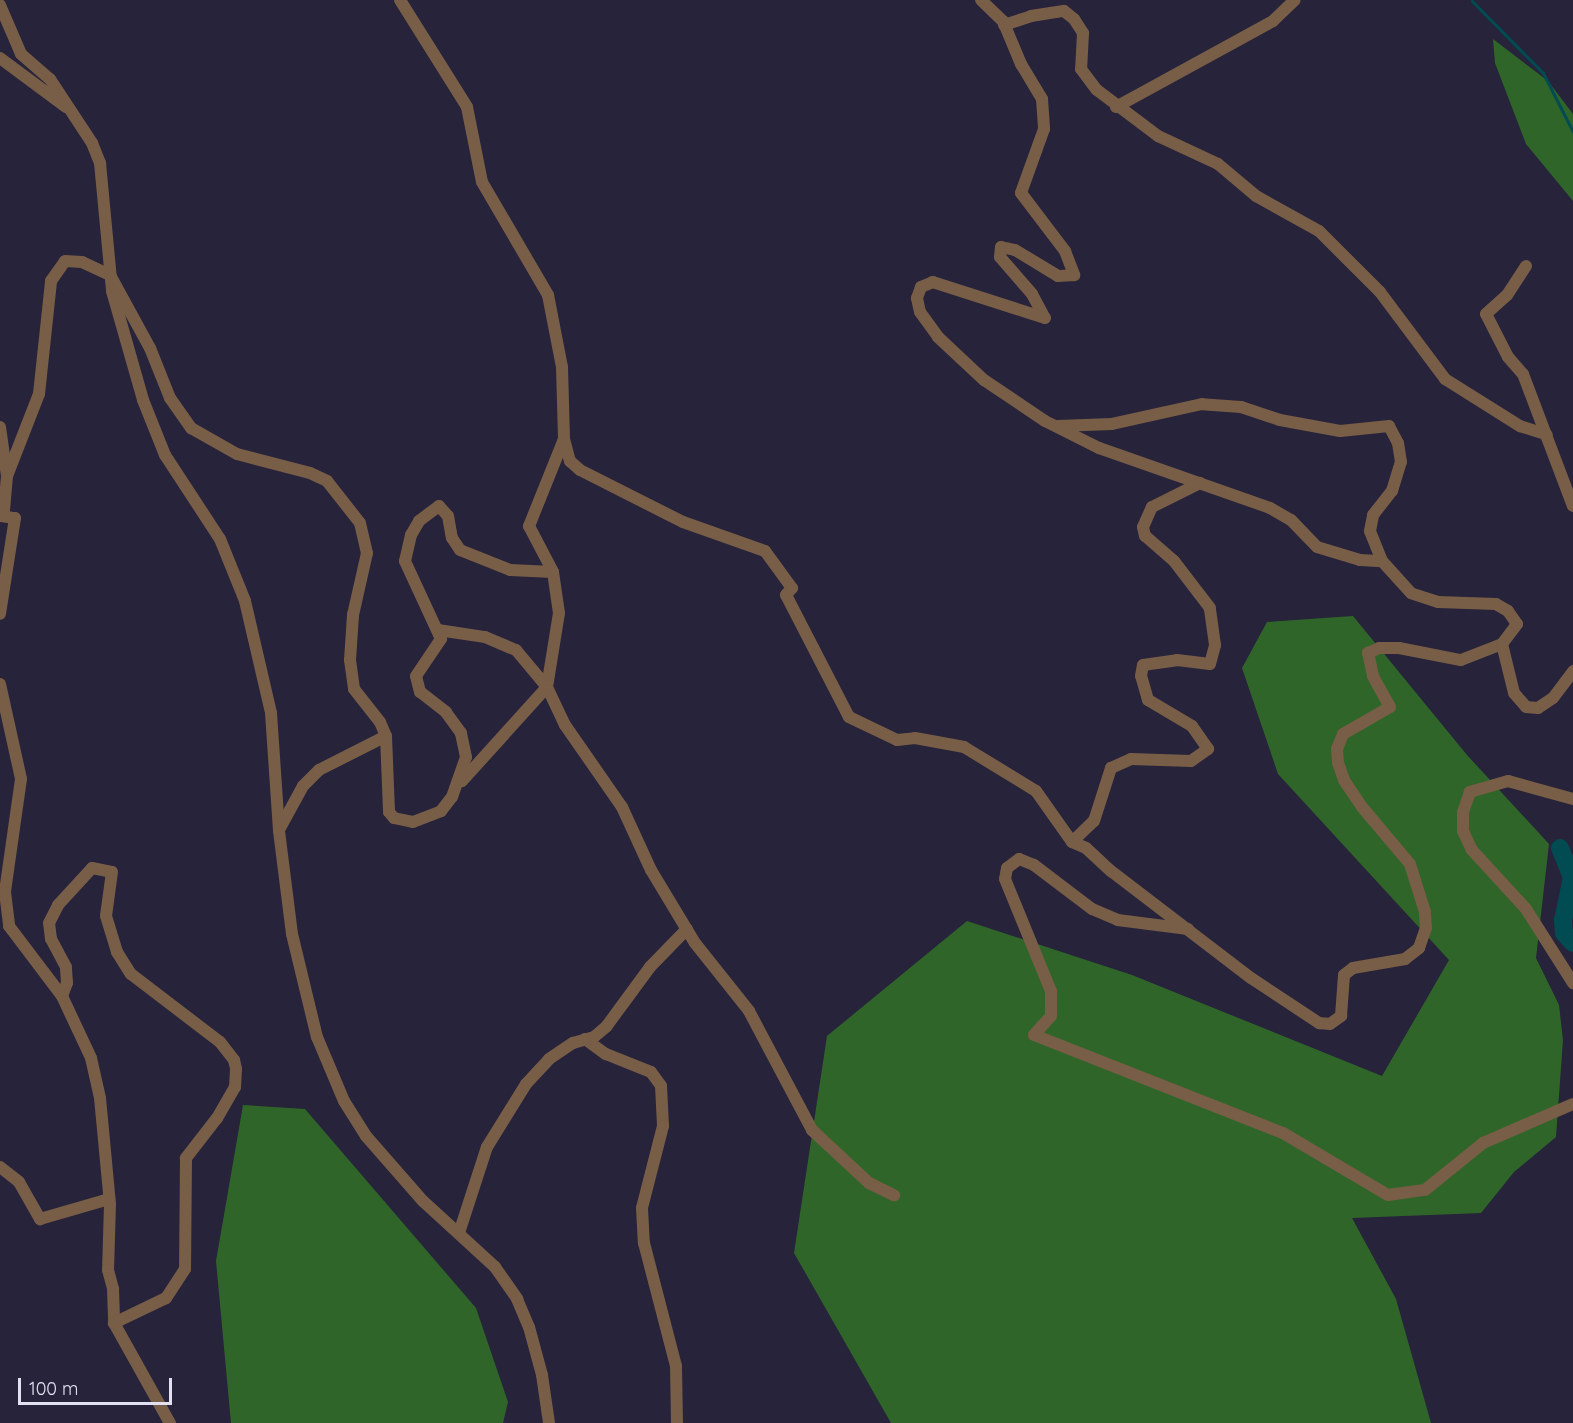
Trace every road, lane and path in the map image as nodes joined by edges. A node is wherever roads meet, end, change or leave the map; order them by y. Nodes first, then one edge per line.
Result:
1 (400, 0) edge
2 (981, 0) edge
3 (1295, 0) edge
4 (0, 5) edge
5 (1004, 25) junction
6 (0, 58) edge
7 (1116, 107) junction
8 (69, 109) junction
9 (1526, 266) dead end
10 (110, 275) junction
11 (1058, 426) junction
12 (0, 427) edge
13 (1547, 435) junction
14 (564, 439) junction
15 (7, 476) junction
16 (1200, 483) junction
17 (1573, 506) edge
18 (2, 515) edge
19 (1382, 561) junction
20 (553, 572) junction
21 (0, 614) edge
22 (438, 630) junction
23 (1502, 644) junction
24 (1573, 671) edge
25 (0, 684) edge
26 (547, 687) junction
27 (386, 736) junction
28 (458, 785) junction
29 (1573, 799) edge
30 (279, 831) junction
31 (1072, 842) junction
32 (687, 929) junction
33 (1188, 929) junction
34 (1573, 983) edge
35 (62, 996) junction
36 (585, 1039) junction
37 (1573, 1104) edge
38 (0, 1167) edge
39 (894, 1196) dead end
40 (109, 1198) junction
41 (459, 1233) junction
42 (114, 1323) junction
43 (170, 1423) edge
44 (549, 1423) edge
45 (677, 1423) edge

1 - 14 street
2 - 5 street
3 - 7 street
4 - 8 street
5 - 7 street
5 - 11 street
6 - 8 street
7 - 13 street
8 - 10 street
9 - 13 street
10 - 15 street
10 - 27 street
10 - 30 street
11 - 16 street
11 - 19 street
12 - 15 street
13 - 17 street
14 - 20 street
14 - 31 street
15 - 18 street
16 - 19 street
16 - 31 street
18 - 21 street
19 - 23 street
20 - 22 street
20 - 26 street
22 - 26 street
22 - 28 street
23 - 24 street
23 - 33 street
25 - 35 street
26 - 28 street
26 - 32 street
27 - 28 street
27 - 30 street
29 - 34 street
30 - 41 street
31 - 33 street
32 - 36 street
32 - 39 street
33 - 37 street
35 - 40 street
35 - 42 street
36 - 41 street
36 - 45 street
38 - 40 street
40 - 42 street
41 - 44 street
42 - 43 street

